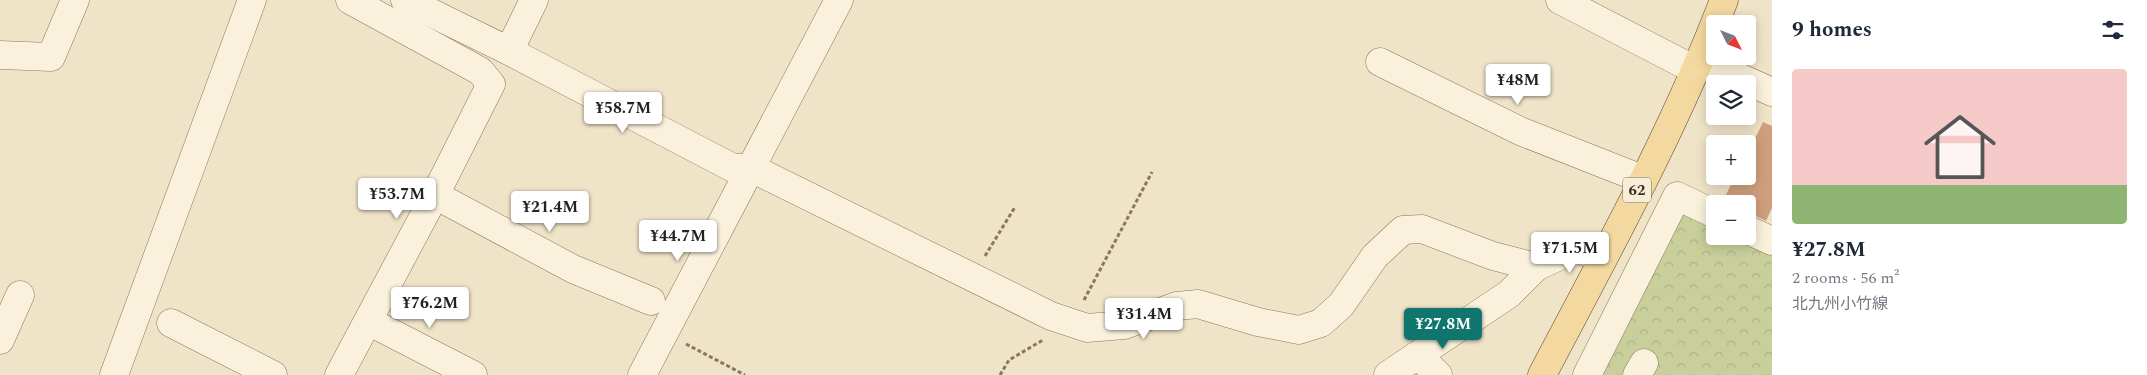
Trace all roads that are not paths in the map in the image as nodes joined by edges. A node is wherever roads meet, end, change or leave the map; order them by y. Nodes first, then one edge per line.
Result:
1 (75, 0) edge
2 (252, 0) edge
3 (350, 0) edge
4 (405, 0) edge
5 (534, 0) edge
6 (839, 0) edge
7 (1560, 0) edge
8 (1724, 0) edge
9 (509, 51) junction
10 (0, 54) edge
11 (1380, 62) dead end
12 (1698, 65) junction
13 (1772, 92) edge
14 (751, 168) junction
15 (1642, 180) junction
16 (435, 195) junction
17 (1706, 210) edge
18 (1756, 234) edge
19 (1772, 241) edge
20 (1603, 258) junction
21 (1536, 267) junction
22 (20, 295) dead end
23 (651, 301) dead end
24 (368, 321) junction
25 (170, 323) dead end
26 (0, 340) edge
27 (1418, 355) junction
28 (117, 373) edge
29 (273, 375) edge
30 (339, 375) edge
31 (473, 375) edge
32 (642, 375) edge
33 (1388, 375) edge
34 (1438, 375) edge
35 (1542, 375) edge
36 (1587, 375) edge

1 - 10 street
2 - 28 street
3 - 16 street
4 - 9 street
5 - 9 street
6 - 14 street
7 - 12 street
8 - 12 main road, 62
9 - 14 street
11 - 15 street
12 - 13 street
12 - 15 main road, 62
14 - 21 street
14 - 32 street
15 - 20 main road, 62
16 - 23 street
16 - 24 street
17 - 36 street
18 - 19 street
20 - 21 street
20 - 35 main road, 62
21 - 27 street
22 - 26 street
24 - 30 street
24 - 31 street
25 - 29 street
27 - 33 street
27 - 34 street

